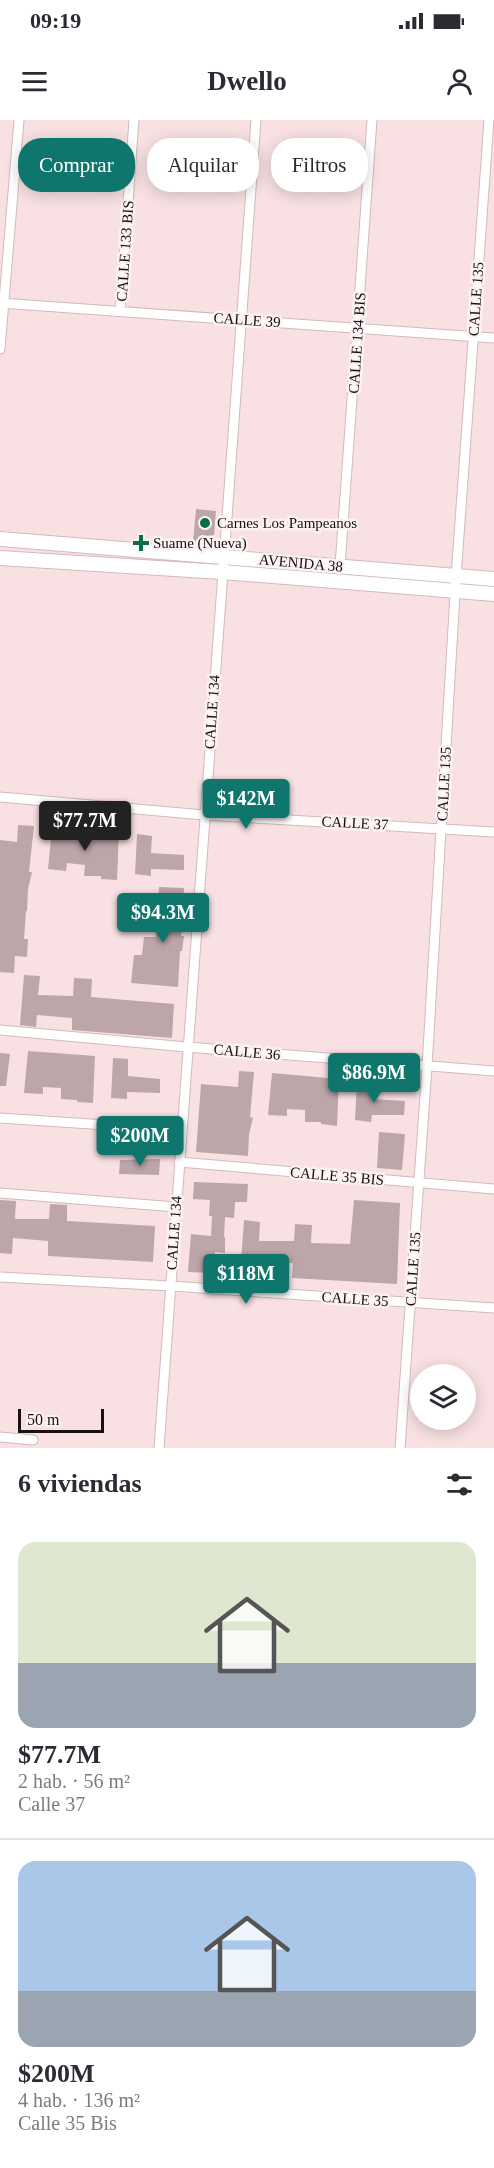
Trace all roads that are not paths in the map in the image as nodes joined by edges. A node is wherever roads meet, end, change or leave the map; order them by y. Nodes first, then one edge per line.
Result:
1 (19, 120) edge
2 (134, 120) edge
3 (256, 120) edge
4 (372, 120) edge
5 (489, 120) edge
6 (2, 303) edge
7 (120, 311) junction
8 (241, 320) junction
9 (358, 328) junction
10 (474, 337) junction
11 (494, 338) edge
12 (0, 349) edge
13 (0, 539) edge
14 (223, 557) junction
15 (0, 558) edge
16 (340, 566) junction
17 (222, 572) junction
18 (494, 579) edge
19 (456, 584) junction
20 (494, 594) edge
21 (0, 797) edge
22 (204, 814) junction
23 (442, 828) junction
24 (494, 832) edge
25 (0, 1030) edge
26 (187, 1047) junction
27 (427, 1067) junction
28 (494, 1071) edge
29 (0, 1118) edge
30 (182, 1130) junction
31 (179, 1162) junction
32 (419, 1183) junction
33 (494, 1189) edge
34 (0, 1193) edge
35 (176, 1207) junction
36 (0, 1277) edge
37 (171, 1286) junction
38 (411, 1302) junction
39 (494, 1308) edge
40 (0, 1437) edge
41 (33, 1440) dead end
42 (159, 1448) edge
43 (400, 1448) edge

1 - 6 street
2 - 7 street, CALLE 133 BIS
3 - 8 street, CALLE 134
4 - 9 street, CALLE 134 BIS
5 - 10 street, CALLE 135
6 - 7 street, CALLE 39
6 - 12 street
7 - 8 street, CALLE 39
8 - 9 street, CALLE 39
8 - 14 street, CALLE 134
9 - 10 street, CALLE 39
9 - 16 street, CALLE 134 BIS
10 - 11 street, CALLE 39
10 - 19 street, CALLE 135
13 - 14 main road, AVENIDA 38
14 - 16 main road, AVENIDA 38
14 - 17 street, CALLE 134
15 - 17 main road, AVENIDA 38
16 - 19 main road, AVENIDA 38
17 - 19 main road, AVENIDA 38
17 - 22 street, CALLE 134
18 - 19 main road, AVENIDA 38
19 - 20 main road, AVENIDA 38
19 - 23 street, CALLE 135
21 - 22 street, CALLE 37
22 - 23 street, CALLE 37
22 - 26 street, CALLE 134
23 - 24 street, CALLE 37
23 - 27 street, CALLE 135
25 - 26 street, CALLE 36
26 - 27 street, CALLE 36
26 - 30 street, CALLE 134
27 - 28 street, CALLE 36
27 - 32 street, CALLE 135
29 - 30 street
30 - 31 street, CALLE 134
31 - 32 street, CALLE 35 BIS
31 - 35 street, CALLE 134
32 - 33 street, CALLE 35 BIS
32 - 38 street, CALLE 135
34 - 35 street
35 - 37 street, CALLE 134
36 - 37 street, CALLE 35
37 - 38 street, CALLE 35
37 - 42 street, CALLE 134
38 - 39 street, CALLE 35
38 - 43 street, CALLE 135
40 - 41 street

